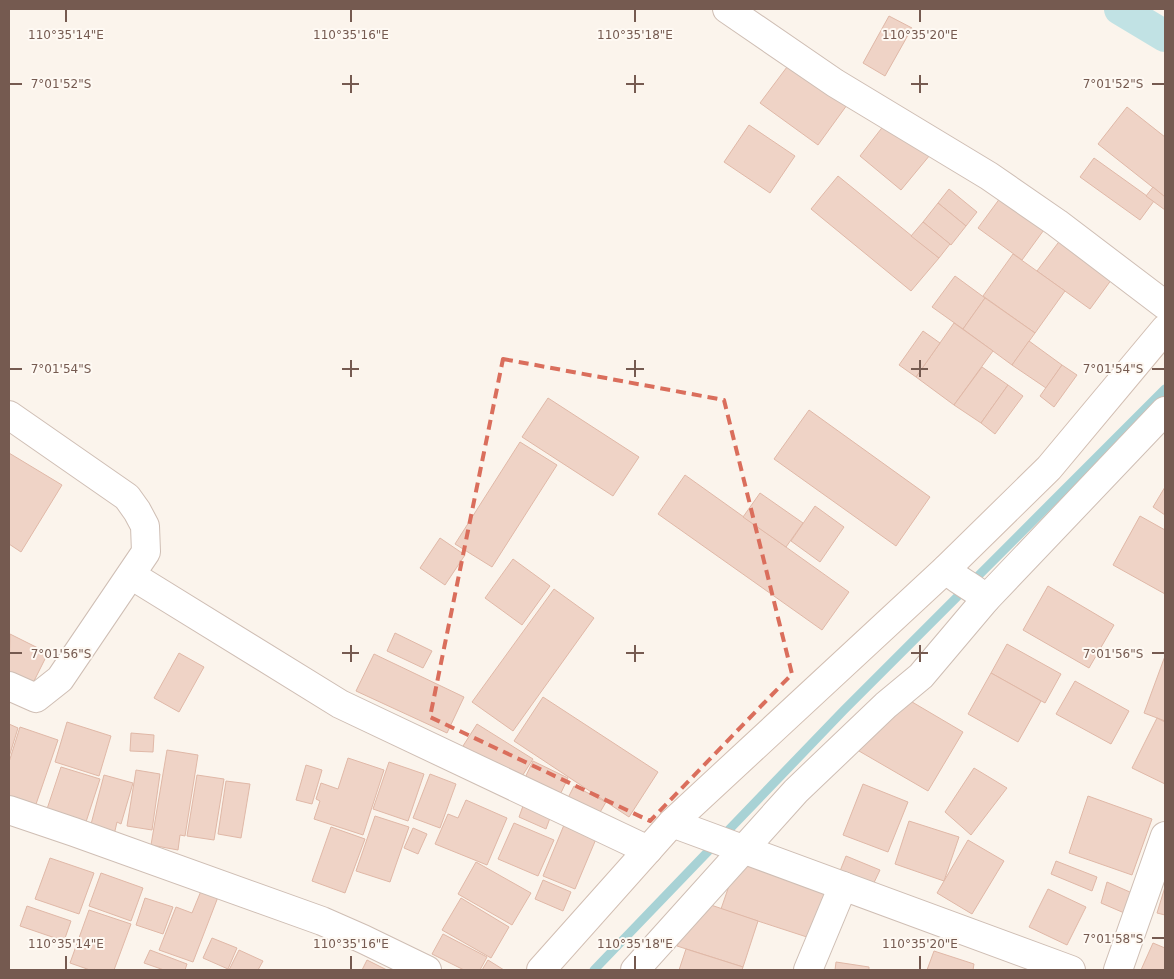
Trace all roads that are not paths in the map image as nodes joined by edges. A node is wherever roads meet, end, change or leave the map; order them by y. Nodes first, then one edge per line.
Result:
1 (727, 9) edge
2 (1165, 305) edge
3 (1165, 329) edge
4 (1165, 411) edge
5 (9, 415) edge
6 (949, 572) junction
7 (130, 575) junction
8 (981, 594) junction
9 (9, 686) edge
10 (9, 810) edge
11 (672, 823) junction
12 (1165, 836) edge
13 (744, 849) junction
14 (648, 850) junction
15 (843, 886) junction
16 (1063, 969) edge
17 (427, 970) edge
18 (542, 970) edge
19 (635, 970) edge
20 (808, 970) edge
21 (1118, 970) edge

1 - 2 street
3 - 6 street
4 - 8 street
5 - 7 street
6 - 8 street
6 - 11 street
7 - 9 street
7 - 14 street
8 - 13 street
10 - 17 street
11 - 13 street
11 - 14 street
12 - 21 street
13 - 15 street
13 - 19 street
14 - 18 street
15 - 16 street
15 - 20 street

